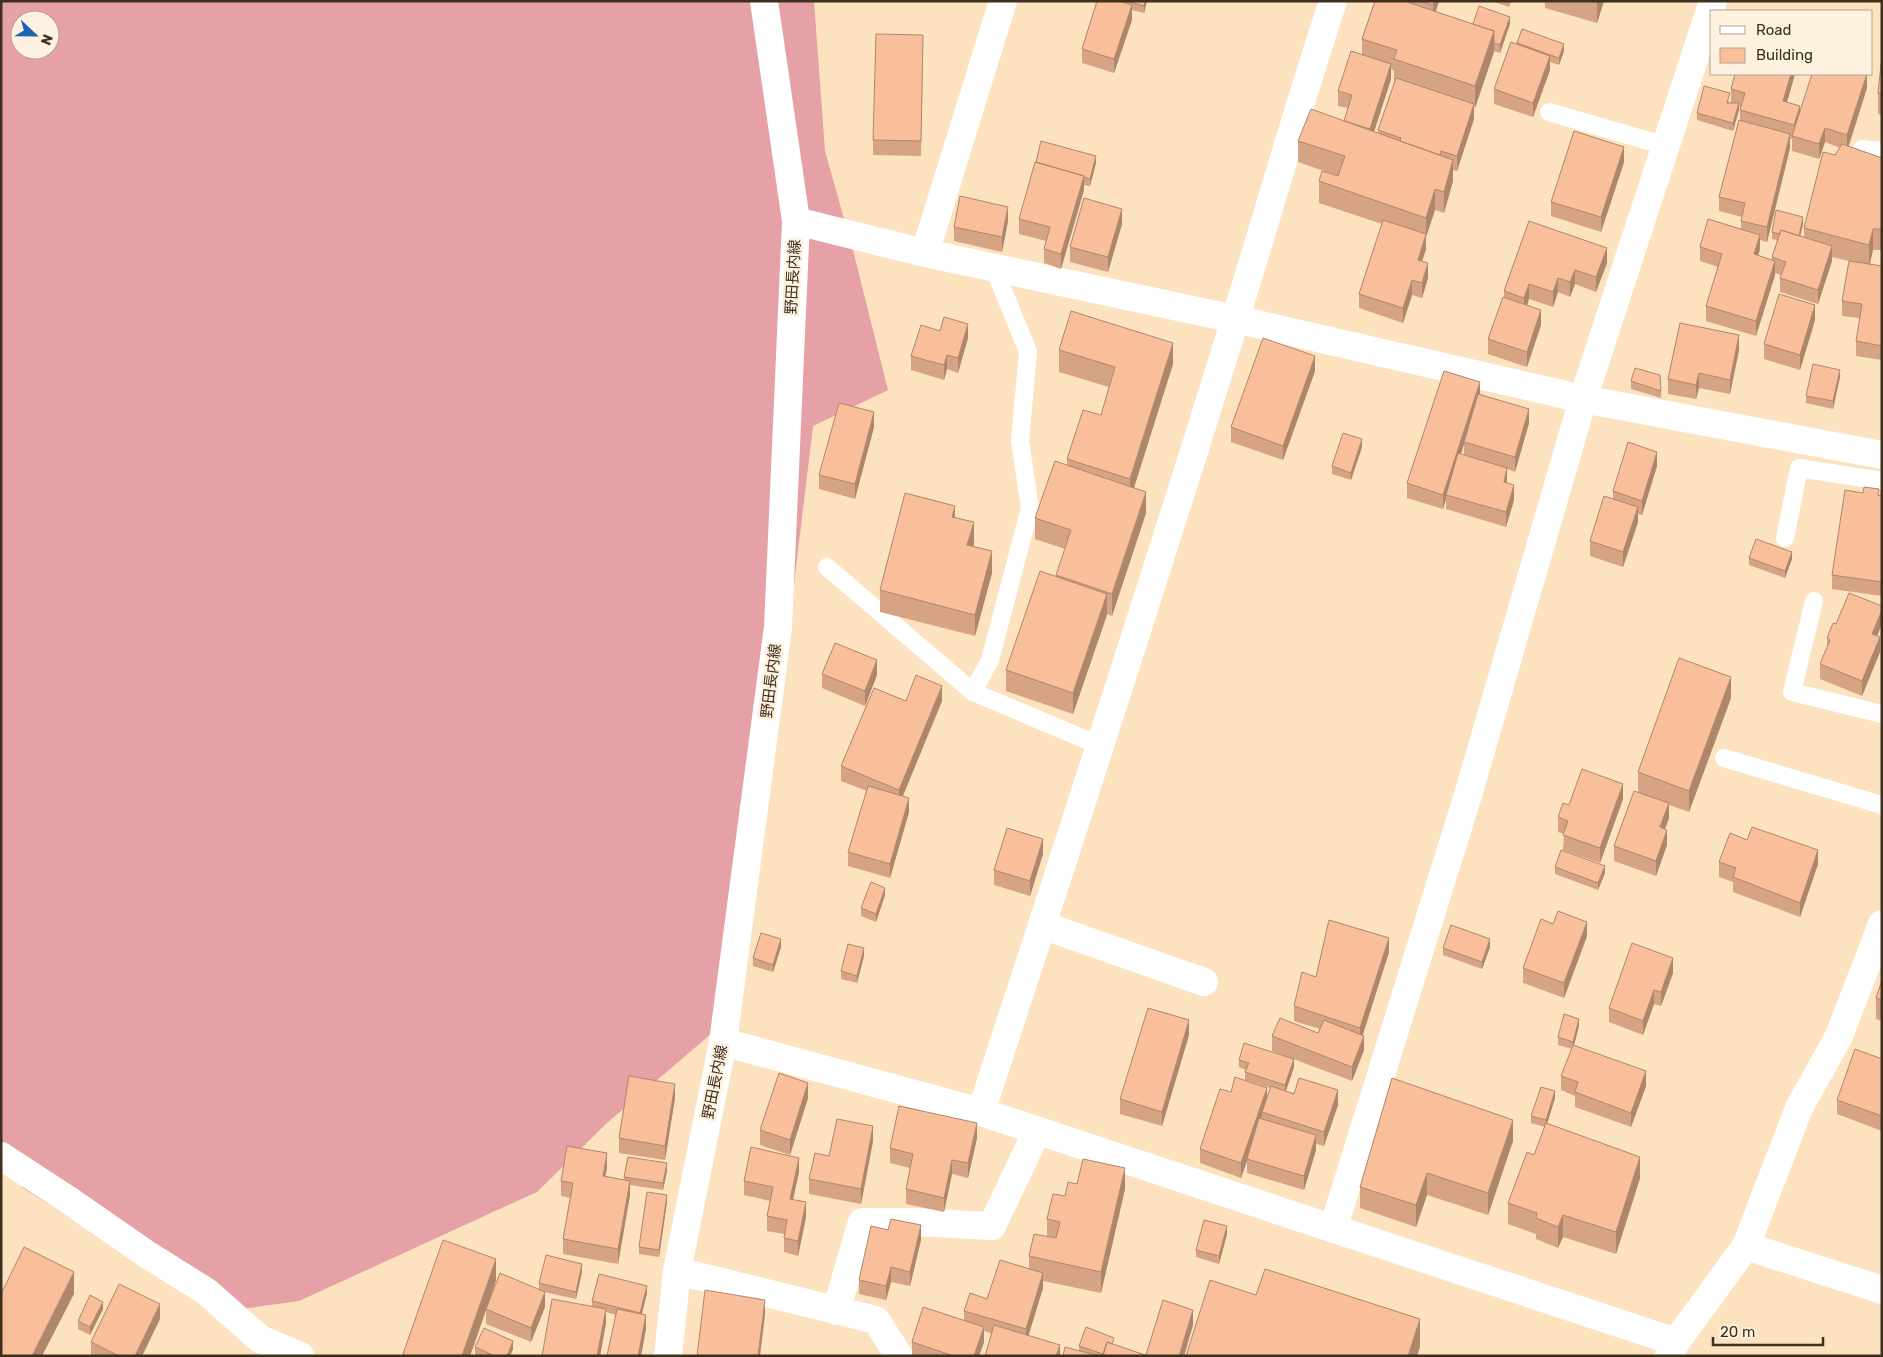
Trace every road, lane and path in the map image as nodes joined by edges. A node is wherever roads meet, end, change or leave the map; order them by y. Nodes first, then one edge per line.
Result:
1 (764, 1) edge
2 (1003, 1) edge
3 (1333, 1) edge
4 (1710, 10) edge
5 (1549, 112) dead end
6 (1666, 146) junction
7 (1862, 149) edge
8 (1882, 151) edge
9 (796, 221) junction
10 (925, 253) junction
11 (994, 268) junction
12 (1235, 319) junction
13 (1583, 399) junction
14 (1882, 455) edge
15 (1882, 482) edge
16 (1785, 538) dead end
17 (827, 567) dead end
18 (1814, 602) dead end
19 (973, 692) junction
20 (1882, 714) edge
21 (1101, 746) junction
22 (1724, 758) dead end
23 (1882, 804) edge
24 (1882, 924) edge
25 (1042, 925) junction
26 (1204, 982) dead end
27 (723, 1042) junction
28 (981, 1112) junction
29 (1037, 1131) junction
30 (1, 1156) edge
31 (1332, 1229) junction
32 (1746, 1246) junction
33 (677, 1271) junction
34 (1882, 1290) edge
35 (836, 1311) junction
36 (1673, 1349) edge
37 (300, 1356) edge
38 (668, 1356) edge
39 (899, 1356) edge

1 - 9 street, 野田長内線
2 - 10 street
3 - 12 street
4 - 6 street
5 - 6 lane
6 - 13 street
7 - 8 lane
9 - 10 street
9 - 27 street, 野田長内線
10 - 11 street
11 - 12 street
11 - 19 lane
12 - 13 street
12 - 21 street
13 - 14 street
13 - 31 street
15 - 16 lane
17 - 19 lane
18 - 20 lane
19 - 21 lane
21 - 25 street
22 - 23 lane
24 - 32 street
25 - 26 street
25 - 28 street
27 - 28 street
27 - 33 street, 野田長内線
28 - 29 street
29 - 31 street
29 - 35 street
30 - 37 street
31 - 36 street
32 - 34 street
32 - 36 street
33 - 35 street
33 - 38 street, 野田長内線
35 - 39 street

